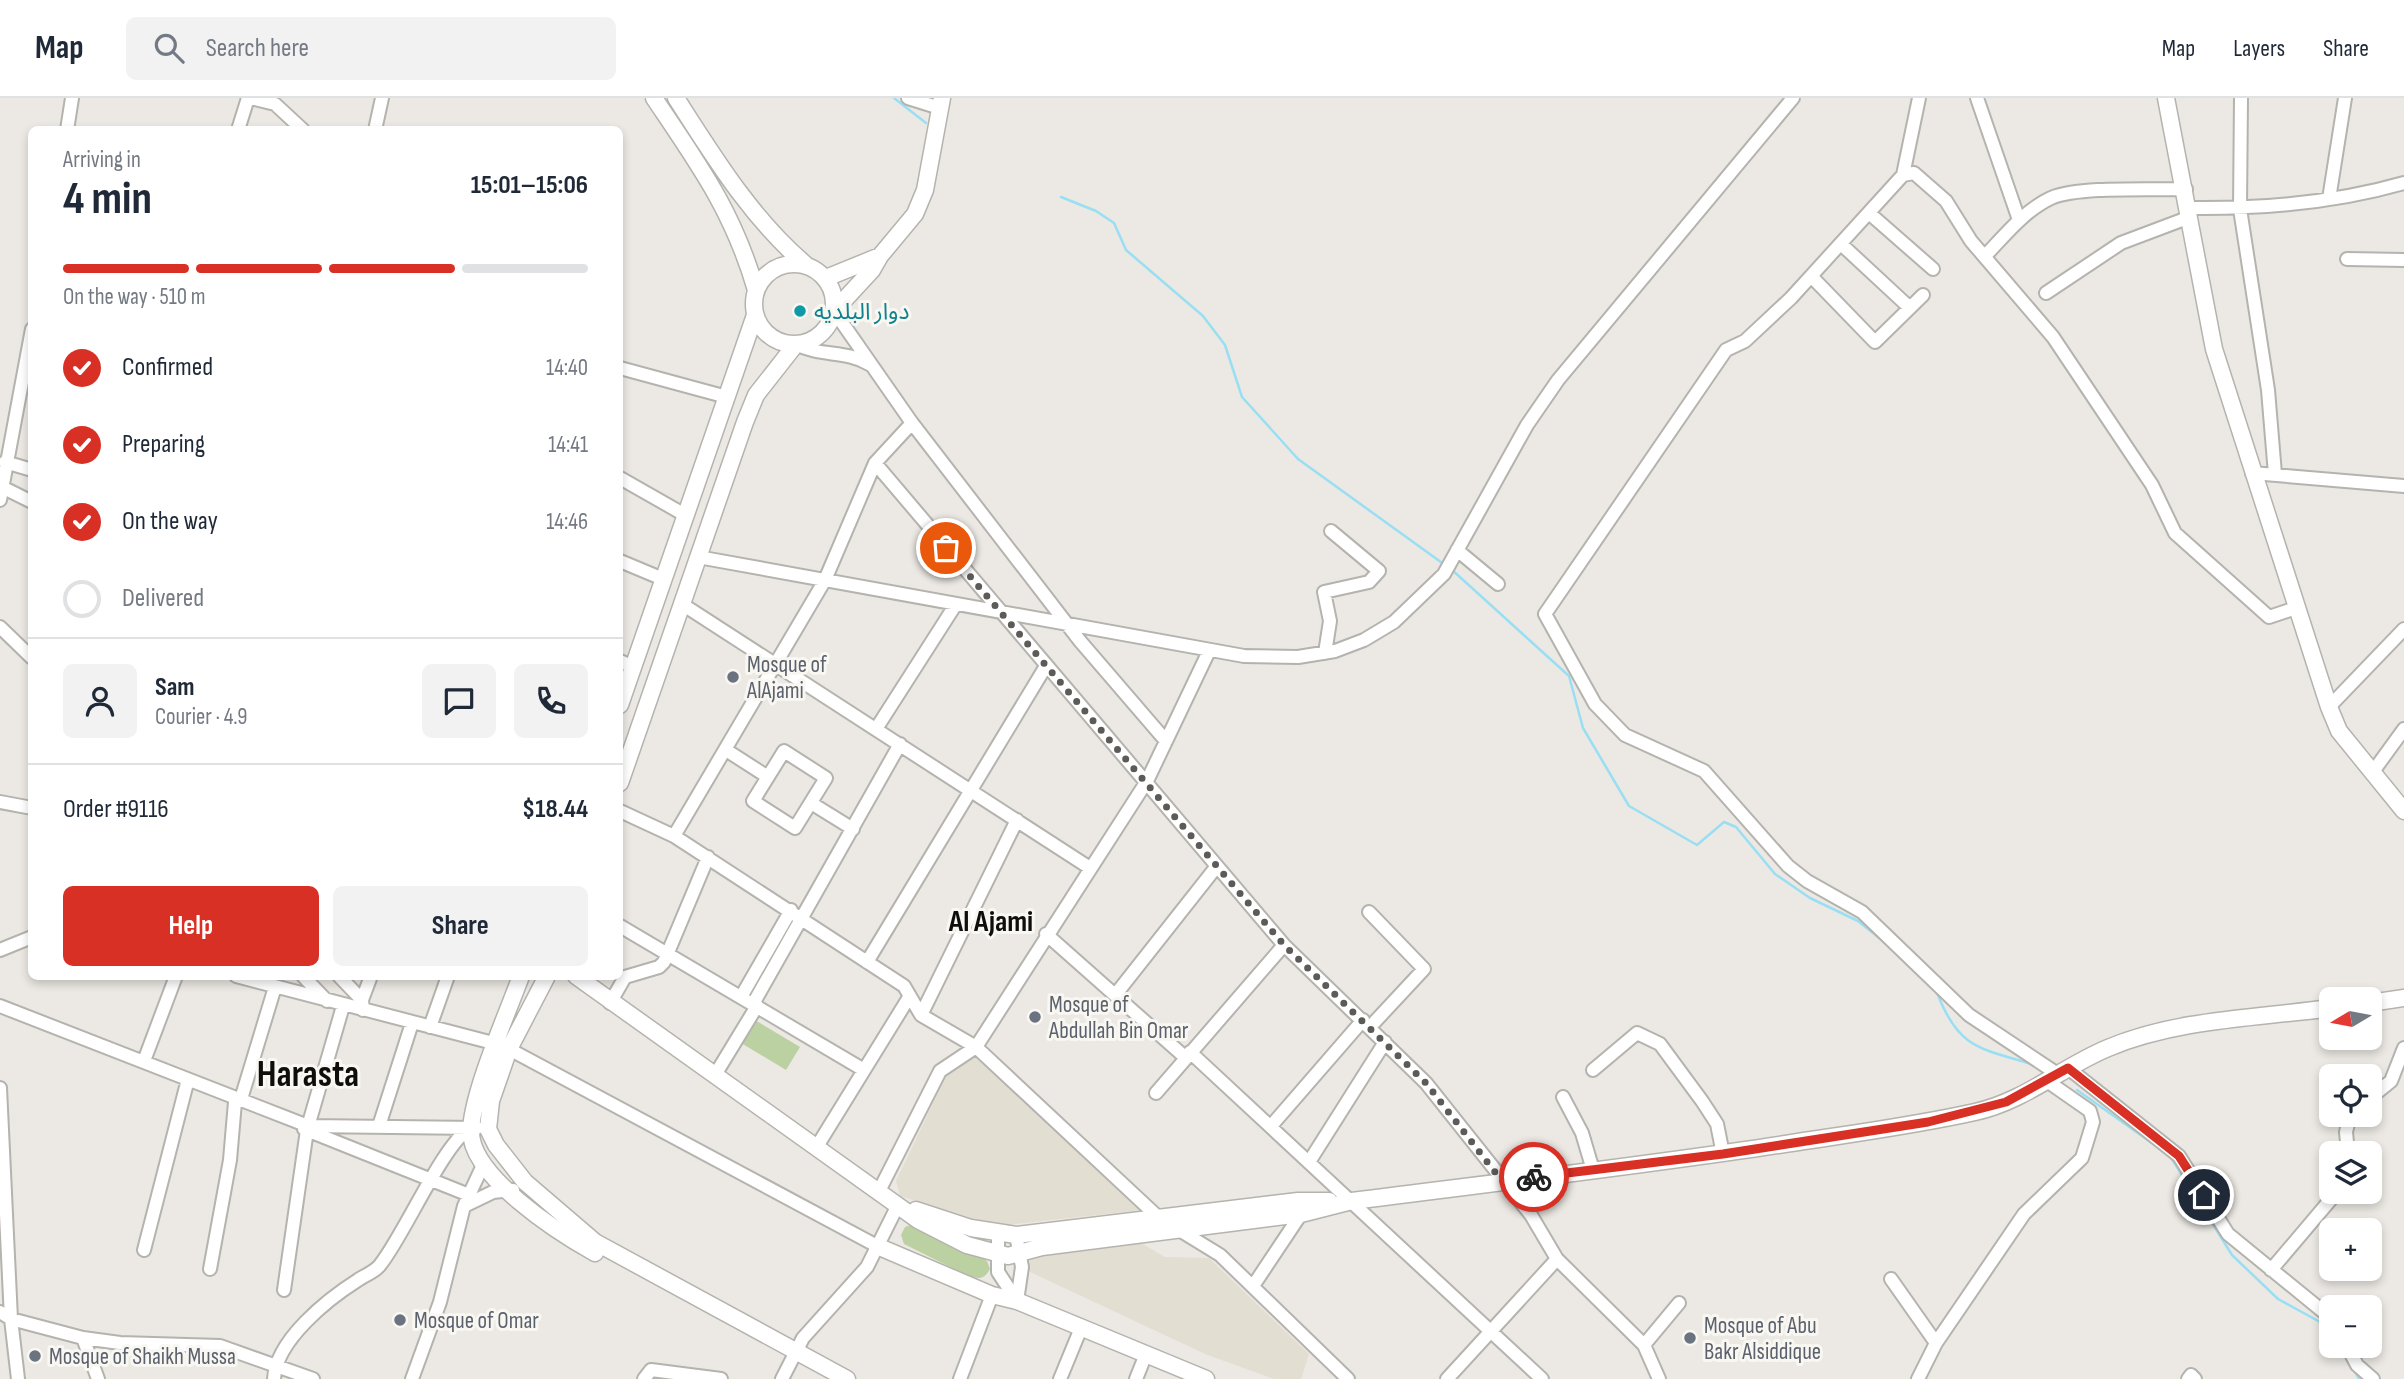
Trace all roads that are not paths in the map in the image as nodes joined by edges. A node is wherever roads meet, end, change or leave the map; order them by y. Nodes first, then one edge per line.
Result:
1 (72, 98) edge
2 (249, 98) edge
3 (382, 98) edge
4 (653, 98) edge
5 (676, 98) edge
6 (908, 98) edge
7 (1793, 98) edge
8 (1919, 98) edge
9 (1977, 98) edge
10 (2166, 98) edge
11 (2241, 98) edge
12 (2345, 98) edge
13 (941, 103) edge
14 (68, 126) edge
15 (239, 126) edge
16 (299, 126) edge
17 (376, 126) edge
18 (1903, 175) junction
19 (2404, 183) edge
20 (2186, 189) junction
21 (2329, 199) junction
22 (2240, 209) junction
23 (2189, 212) junction
24 (1869, 213) junction
25 (2019, 220) junction
26 (1841, 244) junction
27 (1986, 255) junction
28 (880, 256) junction
29 (2347, 259) dead end
30 (2404, 260) edge
31 (805, 264) junction
32 (1933, 269) dead end
33 (1811, 276) junction
34 (826, 278) junction
35 (756, 290) junction
36 (2046, 293) dead end
37 (1923, 295) dead end
38 (1910, 308) junction
39 (834, 311) junction
40 (755, 314) junction
41 (796, 344) junction
42 (28, 349) edge
43 (876, 368) junction
44 (623, 369) edge
45 (727, 397) junction
46 (912, 423) junction
47 (875, 463) junction
48 (28, 471) edge
49 (2252, 473) junction
50 (2275, 474) junction
51 (2, 480) edge
52 (623, 480) edge
53 (2404, 486) edge
54 (28, 499) edge
55 (685, 515) junction
56 (1331, 531) dead end
57 (1457, 550) junction
58 (698, 556) junction
59 (623, 563) edge
60 (663, 579) junction
61 (825, 580) junction
62 (1498, 584) dead end
63 (682, 604) junction
64 (956, 604) junction
65 (2296, 608) junction
66 (653, 610) junction
67 (999, 611) junction
68 (1067, 623) junction
69 (0, 627) edge
70 (2404, 629) edge
71 (666, 648) junction
72 (1209, 651) junction
73 (1325, 653) junction
74 (28, 654) edge
75 (626, 664) edge
76 (778, 665) junction
77 (1046, 666) junction
78 (623, 684) edge
79 (2329, 707) junction
80 (876, 729) junction
81 (2402, 736) edge
82 (1166, 741) junction
83 (900, 744) junction
84 (726, 751) junction
85 (2372, 772) junction
86 (623, 774) edge
87 (768, 777) junction
88 (1147, 782) junction
89 (971, 790) junction
90 (0, 802) edge
91 (811, 803) junction
92 (28, 807) edge
93 (2404, 811) edge
94 (623, 812) edge
95 (1017, 820) junction
96 (853, 829) junction
97 (674, 836) junction
98 (708, 857) junction
99 (1217, 866) junction
100 (1090, 867) junction
101 (1369, 912) dead end
102 (797, 914) junction
103 (623, 928) edge
104 (1046, 934) junction
105 (28, 939) edge
106 (1284, 945) junction
107 (0, 950) edge
108 (668, 954) junction
109 (867, 962) junction
110 (174, 980) edge
111 (250, 980) edge
112 (307, 980) edge
113 (342, 980) edge
114 (370, 980) edge
115 (447, 980) edge
116 (520, 980) edge
117 (544, 980) edge
118 (581, 980) edge
119 (275, 987) junction
120 (1116, 994) junction
121 (741, 997) junction
122 (2404, 998) edge
123 (908, 999) junction
124 (2382, 1001) edge
125 (329, 1003) junction
126 (610, 1003) junction
127 (363, 1005) junction
128 (755, 1005) junction
129 (343, 1006) junction
130 (0, 1008) edge
131 (2319, 1010) edge
132 (921, 1015) junction
133 (412, 1023) junction
134 (1366, 1024) junction
135 (430, 1027) junction
136 (1385, 1042) junction
137 (503, 1046) junction
138 (976, 1047) junction
139 (2404, 1048) edge
140 (1188, 1055) junction
141 (144, 1061) junction
142 (864, 1070) junction
143 (1593, 1070) dead end
144 (2057, 1074) junction
145 (715, 1075) junction
146 (187, 1083) junction
147 (0, 1088) edge
148 (2382, 1088) edge
149 (1156, 1093) dead end
150 (1563, 1097) dead end
151 (238, 1100) junction
152 (379, 1126) junction
153 (1270, 1126) junction
154 (471, 1127) junction
155 (308, 1128) junction
156 (488, 1129) junction
157 (816, 1148) junction
158 (1723, 1154) junction
159 (1309, 1162) junction
160 (483, 1165) junction
161 (1593, 1170) junction
162 (1502, 1181) junction
163 (432, 1182) junction
164 (525, 1182) junction
165 (510, 1191) junction
166 (878, 1193) junction
167 (467, 1201) junction
168 (1352, 1201) junction
169 (2327, 1204) edge
170 (898, 1205) junction
171 (1301, 1214) junction
172 (1158, 1217) junction
173 (1182, 1231) junction
174 (998, 1235) junction
175 (1016, 1235) junction
176 (877, 1246) junction
177 (144, 1250) dead end
178 (997, 1253) junction
179 (1020, 1254) junction
180 (1558, 1259) junction
181 (210, 1269) dead end
182 (2271, 1270) junction
183 (1891, 1279) dead end
184 (1253, 1286) junction
185 (284, 1290) dead end
186 (992, 1296) junction
187 (1017, 1301) junction
188 (1679, 1303) dead end
189 (2319, 1308) edge
190 (6, 1315) edge
191 (1081, 1328) junction
192 (1492, 1330) junction
193 (83, 1338) junction
194 (1936, 1343) junction
195 (1644, 1345) junction
196 (1146, 1354) junction
197 (794, 1356) junction
198 (2353, 1358) edge
199 (275, 1373) edge
200 (18, 1379) edge
201 (98, 1379) edge
202 (313, 1379) edge
203 (412, 1379) edge
204 (644, 1379) edge
205 (721, 1379) edge
206 (782, 1379) edge
207 (828, 1379) edge
208 (847, 1379) edge
209 (960, 1379) edge
210 (1060, 1379) edge
211 (1136, 1379) edge
212 (1206, 1379) edge
213 (1348, 1379) edge
214 (1447, 1379) edge
215 (1542, 1379) edge
216 (1660, 1379) edge
217 (1918, 1379) edge
218 (2188, 1379) edge
219 (2195, 1379) edge
220 (2373, 1379) edge

1 - 14 street
2 - 15 street
2 - 16 street
3 - 17 street
4 - 35 main road
5 - 31 main road
6 - 13 street
7 - 57 street
8 - 18 street
9 - 25 street
10 - 20 main road
11 - 22 street
12 - 21 street
13 - 28 main road
18 - 24 street
18 - 27 street
19 - 21 street
20 - 23 main road
20 - 25 street
21 - 22 street
22 - 23 street
22 - 50 street
23 - 36 street
23 - 49 main road
24 - 26 street
24 - 32 street
25 - 27 street
26 - 33 street
26 - 38 street
27 - 65 street
28 - 34 main road
28 - 39 main road
29 - 30 street
31 - 34 main road
31 - 35 main road
33 - 38 street
33 - 144 street
34 - 39 main road
35 - 40 main road
37 - 38 street
39 - 41 main road
39 - 43 street
40 - 41 main road
40 - 45 main road
41 - 43 street
41 - 58 main road
42 - 51 street
43 - 46 street
44 - 45 street
45 - 55 main road
46 - 47 street
46 - 68 street
47 - 61 street
47 - 67 street
48 - 51 street
49 - 50 street
49 - 65 main road
50 - 53 street
51 - 54 street
52 - 55 street
55 - 60 main road
56 - 73 street
57 - 62 street
57 - 73 street
58 - 61 street
58 - 63 main road
59 - 60 street
60 - 66 main road
61 - 64 street
61 - 76 street
63 - 71 main road
63 - 76 street
64 - 67 street
64 - 80 street
65 - 79 main road
66 - 71 main road
66 - 75 main road
67 - 68 street
67 - 77 street
68 - 72 street
68 - 82 street
69 - 74 street
70 - 79 street
71 - 86 main road
72 - 73 street
72 - 82 street
75 - 78 main road
76 - 80 street
76 - 84 street
77 - 88 street
77 - 89 street
79 - 85 main road
80 - 83 street
81 - 85 street
82 - 88 street
83 - 89 street
83 - 96 street
84 - 87 street
84 - 97 street
85 - 93 main road
87 - 91 street
87 - 91 street
88 - 99 street
88 - 100 street
89 - 95 street
89 - 109 street
90 - 92 street
91 - 96 street
94 - 97 street
95 - 100 street
95 - 132 street
96 - 102 street
97 - 98 street
98 - 102 street
98 - 108 street
99 - 106 street
99 - 120 street
100 - 104 street
101 - 134 street
102 - 109 street
102 - 121 street
102 - 128 street
103 - 108 street
104 - 120 street
104 - 138 street
105 - 107 street
106 - 134 street
106 - 140 street
108 - 121 street
108 - 126 street
109 - 123 street
110 - 141 street
111 - 119 street
112 - 125 street
113 - 127 street
114 - 127 street
115 - 135 street
116 - 137 main road
117 - 137 main road
118 - 126 main road
119 - 125 street
119 - 151 street
120 - 140 street
121 - 128 street
122 - 124 main road
123 - 132 street
123 - 142 street
125 - 129 street
126 - 145 main road
127 - 129 street
127 - 133 street
128 - 142 street
128 - 145 street
129 - 155 street
130 - 141 street
130 - 146 street
131 - 144 main road
132 - 138 street
133 - 135 street
133 - 152 street
134 - 136 street
134 - 153 street
135 - 137 street
136 - 159 street
136 - 162 street
137 - 154 main road
137 - 156 main road
137 - 176 street
138 - 166 street
138 - 172 street
139 - 148 street
140 - 149 street
140 - 153 street
141 - 151 street
142 - 157 street
143 - 158 street
144 - 158 main road
144 - 182 street
144 - 194 street
145 - 157 main road
146 - 151 street
146 - 177 street
147 - 190 street
150 - 161 street
151 - 155 street
151 - 181 street
152 - 154 street
152 - 155 street
153 - 159 street
154 - 156 street
154 - 160 main road
154 - 163 street
155 - 163 street
155 - 185 street
156 - 164 main road
157 - 166 main road
158 - 161 main road
159 - 168 street
160 - 165 main road
160 - 167 street
161 - 162 main road
162 - 168 main road
162 - 180 street
163 - 167 street
163 - 199 street
164 - 165 street
164 - 197 main road
165 - 167 street
165 - 197 main road
166 - 170 main road
167 - 203 street
168 - 171 main road
168 - 172 main road
168 - 192 street
169 - 182 street
170 - 174 main road
170 - 176 street
170 - 178 main road
171 - 173 main road
171 - 184 street
172 - 173 street
172 - 175 main road
173 - 179 main road
173 - 184 street
174 - 175 main road
174 - 178 street
175 - 179 street
176 - 186 main road
176 - 197 street
178 - 179 main road
178 - 187 street
179 - 187 street
180 - 192 street
180 - 195 street
182 - 189 street
183 - 194 street
184 - 213 street
186 - 187 main road
186 - 209 street
187 - 191 main road
188 - 195 street
190 - 193 street
190 - 200 street
191 - 196 main road
191 - 210 street
192 - 214 street
192 - 215 street
193 - 199 street
193 - 201 street
194 - 217 street
195 - 216 street
196 - 211 street
196 - 212 main road
197 - 206 street
197 - 207 main road
197 - 208 main road
198 - 220 street
199 - 202 street
204 - 205 street
218 - 219 street

